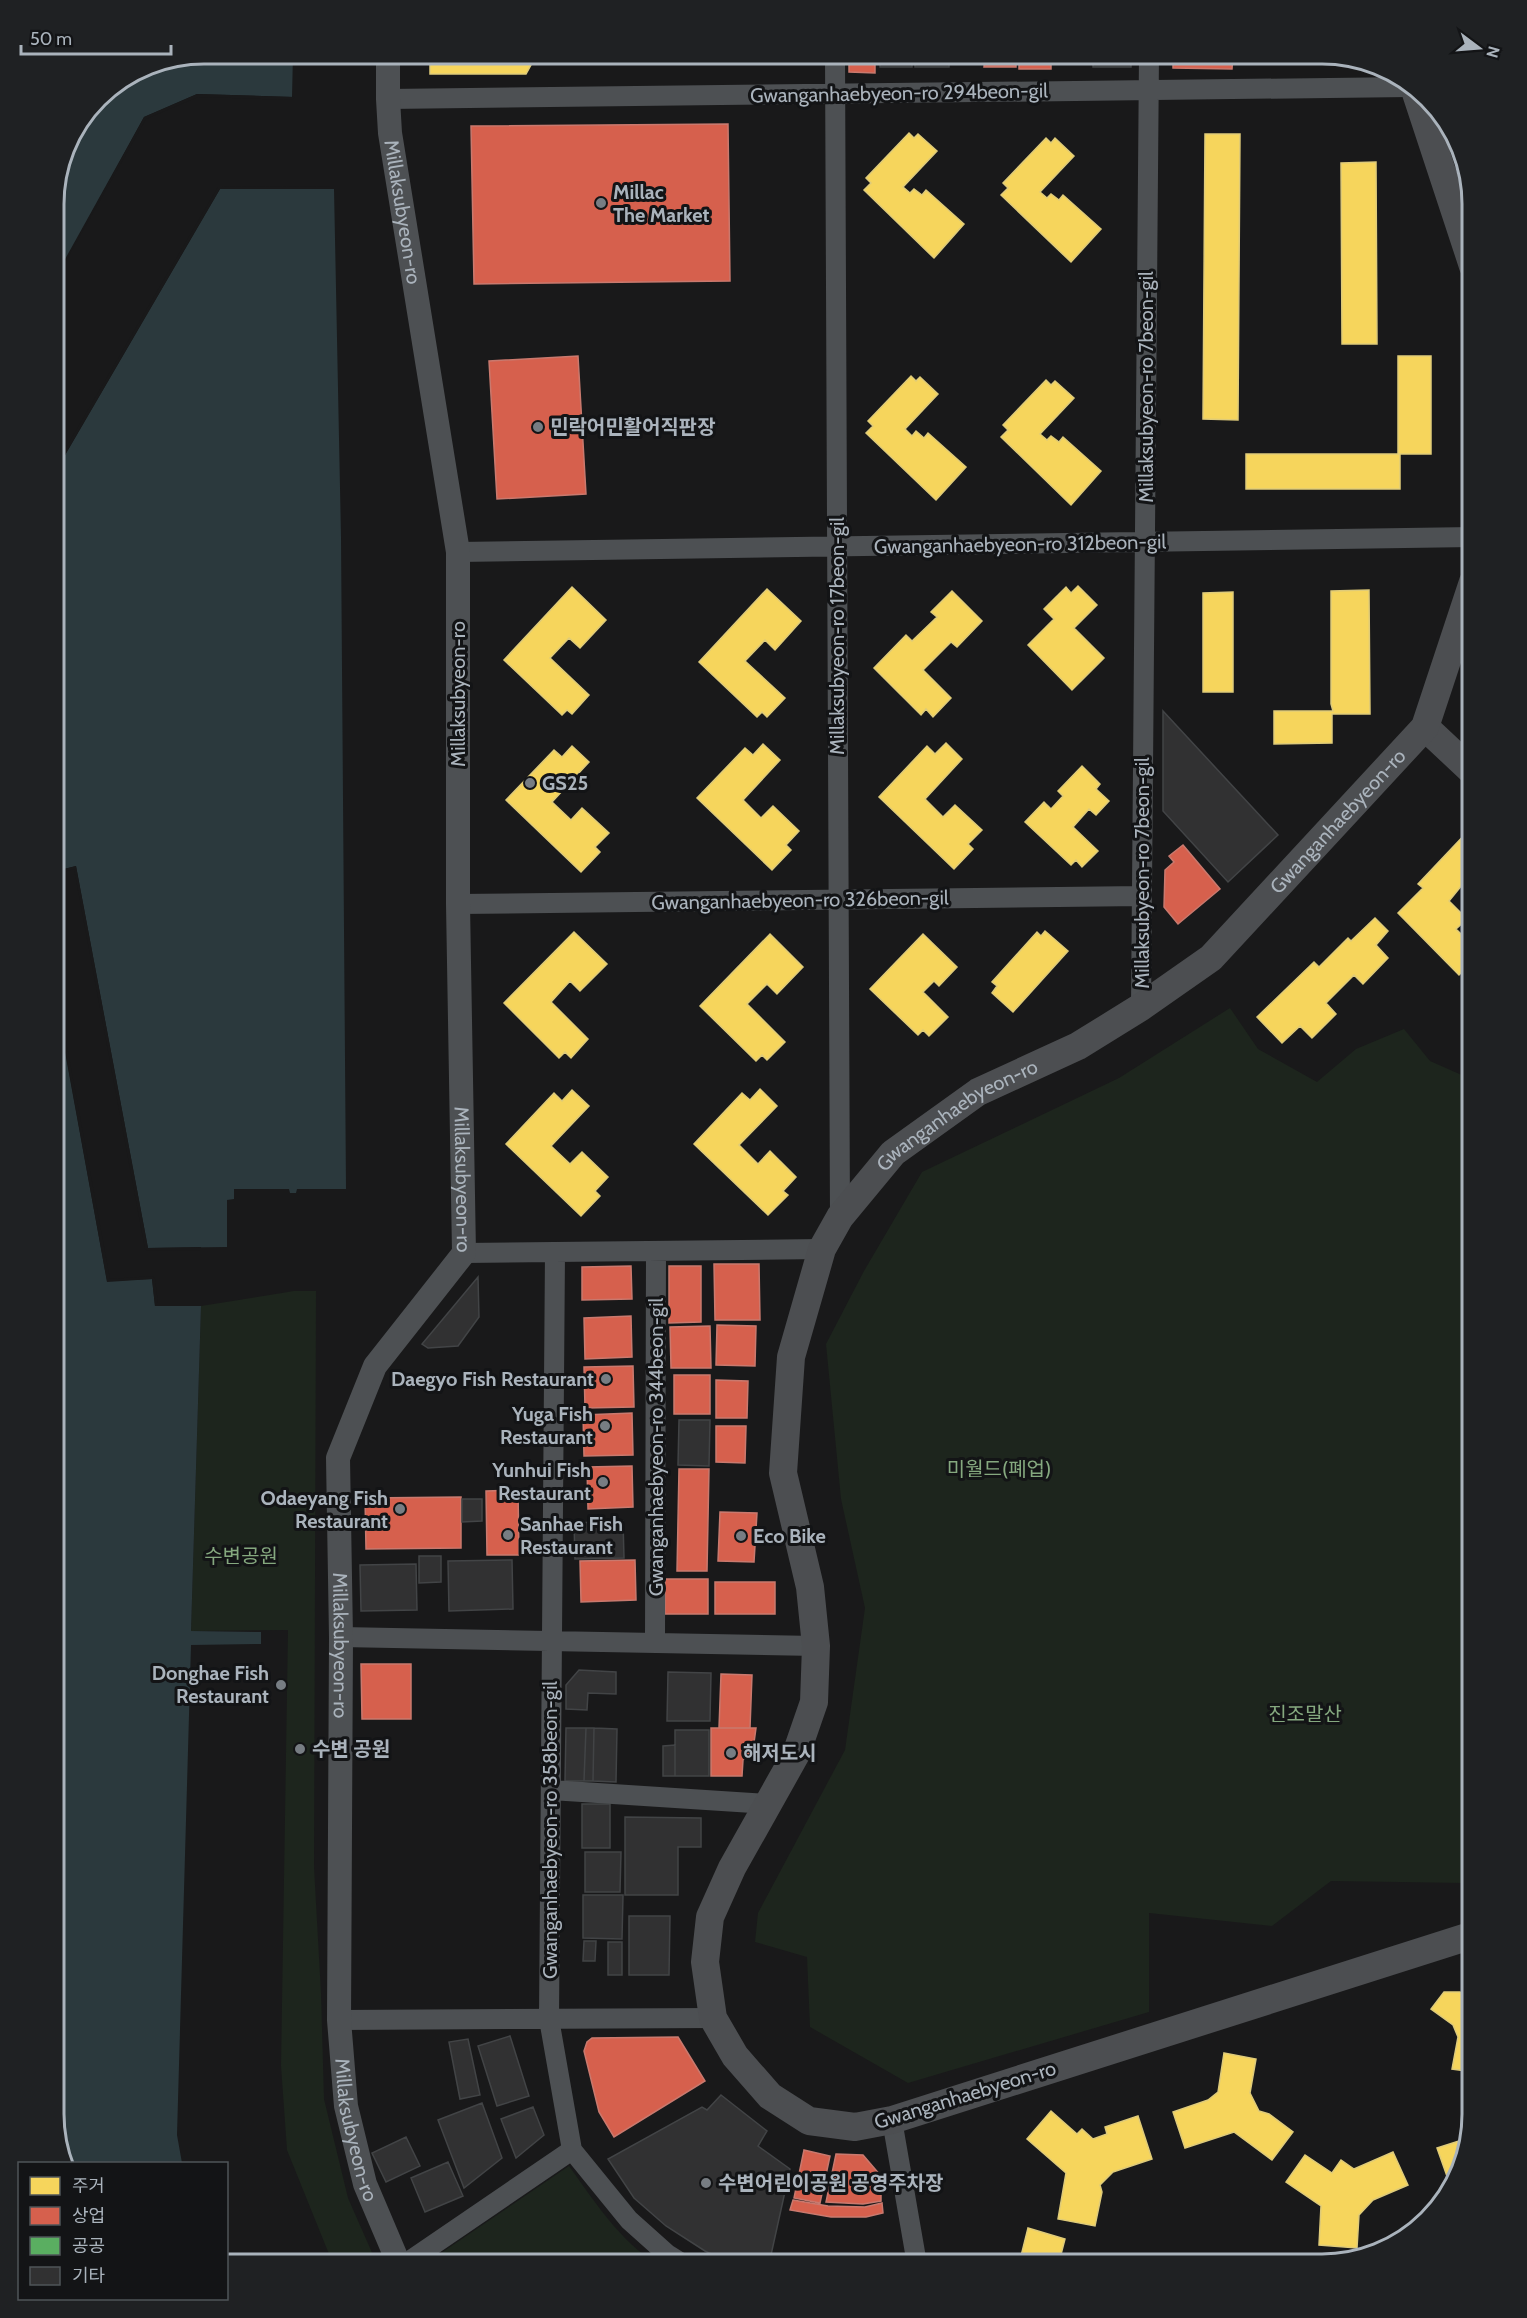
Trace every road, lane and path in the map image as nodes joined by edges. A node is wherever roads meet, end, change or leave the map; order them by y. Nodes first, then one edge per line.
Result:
1 (388, 65) edge
2 (835, 65) edge
3 (1149, 65) edge
4 (1399, 87) edge
5 (1149, 90) junction
6 (835, 93) junction
7 (388, 99) junction
8 (1419, 103) edge
9 (1462, 233) edge
10 (1462, 537) edge
11 (1145, 542) junction
12 (837, 546) junction
13 (458, 552) junction
14 (1462, 615) edge
15 (1425, 727) junction
16 (1462, 762) edge
17 (1142, 896) junction
18 (838, 900) junction
19 (458, 904) junction
20 (1141, 1007) junction
21 (840, 1218) junction
22 (822, 1249) junction
23 (656, 1251) junction
24 (555, 1252) junction
25 (464, 1253) junction
26 (341, 1637) junction
27 (552, 1641) junction
28 (655, 1643) junction
29 (816, 1646) junction
30 (550, 1790) junction
31 (767, 1803) junction
32 (1462, 1939) edge
33 (713, 2018) junction
34 (549, 2019) junction
35 (339, 2020) junction
36 (892, 2120) junction
37 (572, 2150) junction
38 (394, 2253) edge
39 (421, 2253) edge
40 (667, 2253) edge
41 (915, 2254) edge

1 - 7 street, Millaksubyeon-ro
2 - 6 street, Millaksubyeon-ro 17beon-gil
3 - 5 street, Millaksubyeon-ro 7beon-gil
4 - 5 street, Gwanganhaebyeon-ro 294beon-gil
5 - 6 street, Gwanganhaebyeon-ro 294beon-gil
5 - 11 street, Millaksubyeon-ro 7beon-gil
6 - 7 street, Gwanganhaebyeon-ro 294beon-gil
6 - 12 street, Millaksubyeon-ro 17beon-gil
7 - 13 street, Millaksubyeon-ro
8 - 9 main road
10 - 11 street, Gwanganhaebyeon-ro 312beon-gil
11 - 12 street, Gwanganhaebyeon-ro 312beon-gil
11 - 17 street, Millaksubyeon-ro 7beon-gil
12 - 13 street, Gwanganhaebyeon-ro 312beon-gil
12 - 18 street, Millaksubyeon-ro 17beon-gil
13 - 19 street, Millaksubyeon-ro
14 - 15 main road, Gwanganhaebyeon-ro
15 - 16 main road
15 - 20 main road, Gwanganhaebyeon-ro
17 - 18 street, Gwanganhaebyeon-ro 326beon-gil
17 - 20 street, Millaksubyeon-ro 7beon-gil
18 - 19 street, Gwanganhaebyeon-ro 326beon-gil
18 - 21 street, Millaksubyeon-ro 17beon-gil
19 - 25 street, Millaksubyeon-ro
20 - 21 main road, Gwanganhaebyeon-ro
21 - 22 main road, Gwanganhaebyeon-ro
22 - 23 street
22 - 29 main road, Gwanganhaebyeon-ro
23 - 24 street
23 - 28 street, Gwanganhaebyeon-ro 344beon-gil
24 - 25 street
24 - 27 street
25 - 26 street, Millaksubyeon-ro
26 - 27 street
26 - 35 street, Millaksubyeon-ro
27 - 28 street
27 - 30 street, Gwanganhaebyeon-ro 358beon-gil
28 - 29 street
29 - 31 main road, Gwanganhaebyeon-ro
30 - 31 street
30 - 34 street, Gwanganhaebyeon-ro 358beon-gil
31 - 33 main road, Gwanganhaebyeon-ro
32 - 36 main road, Gwanganhaebyeon-ro
33 - 34 street
33 - 36 main road, Gwanganhaebyeon-ro
34 - 35 street
34 - 37 street, Gwanganhaebyeon-ro 358beon-gil
35 - 38 street, Millaksubyeon-ro
36 - 41 street
37 - 39 street
37 - 40 street

